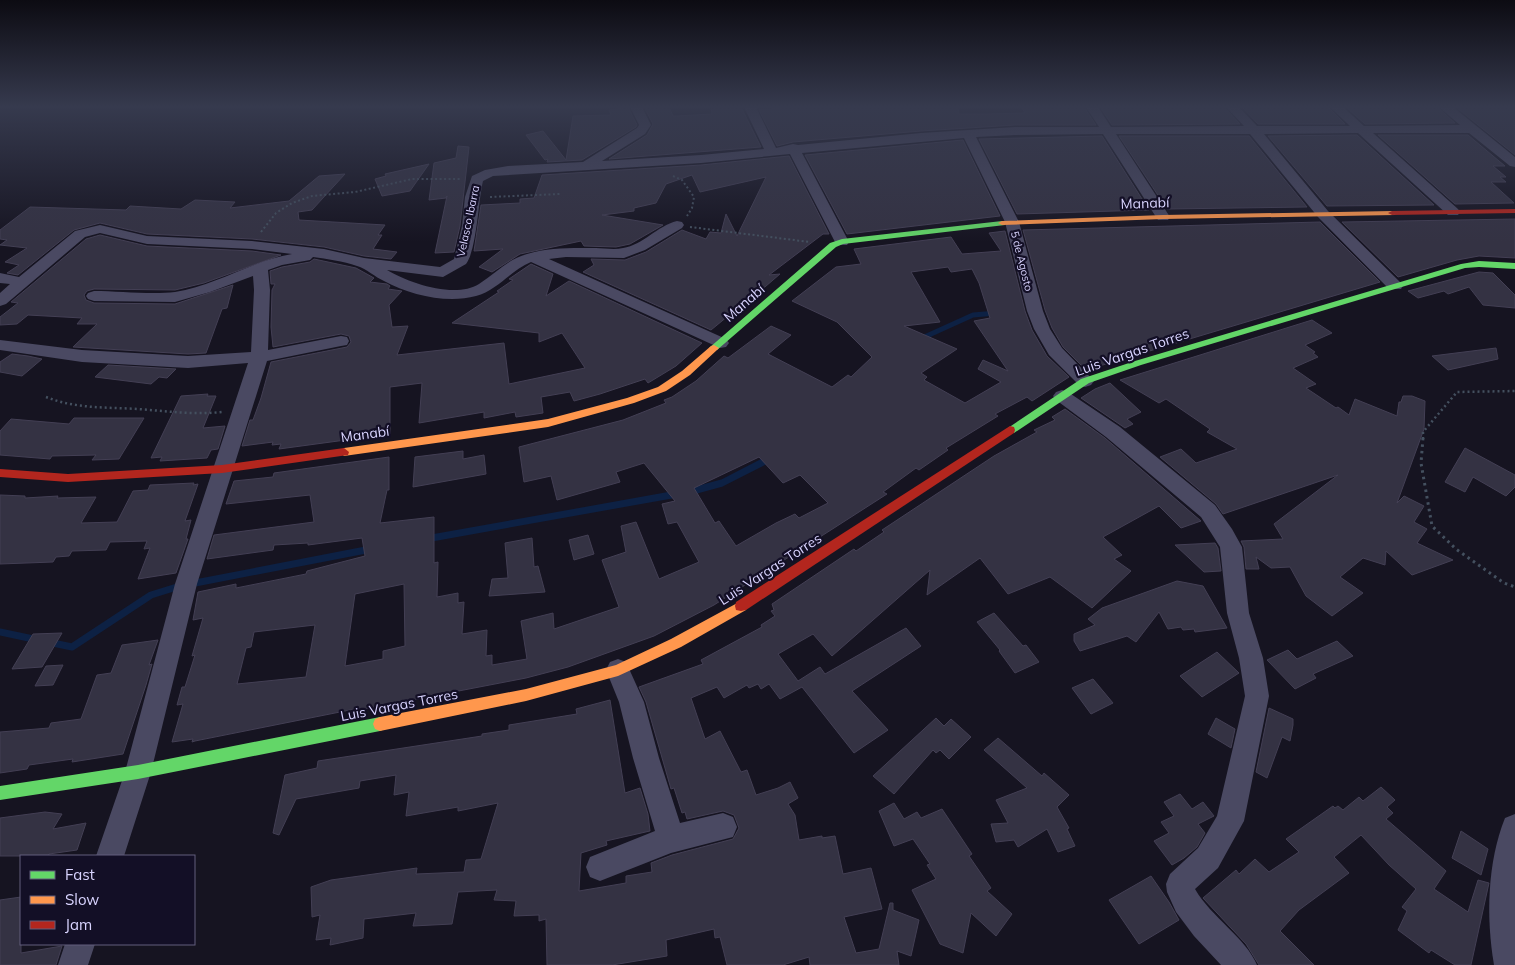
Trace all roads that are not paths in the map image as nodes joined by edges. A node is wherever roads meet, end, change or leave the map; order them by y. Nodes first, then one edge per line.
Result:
1 (607, 152) edge
2 (755, 152) edge
3 (795, 152) edge
4 (977, 152) edge
5 (1121, 152) edge
6 (1272, 152) edge
7 (1387, 152) edge
8 (1501, 152) edge
9 (1515, 163) edge
10 (587, 164) junction
11 (1515, 211) edge
12 (1453, 212) junction
13 (1323, 214) junction
14 (1164, 217) junction
15 (1012, 222) junction
16 (677, 225) road end
17 (837, 244) junction
18 (324, 254) junction
19 (532, 257) junction
20 (364, 262) junction
21 (1515, 266) edge
22 (260, 268) junction
23 (0, 278) edge
24 (22, 282) junction
25 (1395, 286) junction
26 (94, 296) dead end
27 (0, 301) edge
28 (341, 341) dead end
29 (720, 343) junction
30 (0, 346) edge
31 (259, 357) junction
32 (1085, 381) junction
33 (1062, 396) junction
34 (222, 469) junction
35 (0, 473) edge
36 (618, 670) junction
37 (138, 772) junction
38 (0, 793) edge
39 (723, 826) dead end
40 (1515, 828) edge
41 (671, 839) junction
42 (110, 855) edge
43 (600, 866) dead end
44 (80, 945) edge
45 (73, 965) edge
46 (1242, 965) edge
47 (1508, 965) edge

1 - 10 street
2 - 10 street, Velasco Ibarra
3 - 17 street
4 - 15 street, 5 de Agosto
5 - 14 street
6 - 13 street
7 - 12 street
8 - 9 street
10 - 20 street, Velasco Ibarra
11 - 12 street, Manabí
12 - 13 street, Manabí
13 - 14 street, Manabí
13 - 25 street
14 - 15 street, Manabí
15 - 17 street, Manabí
15 - 32 street, 5 de Agosto
16 - 19 street
17 - 29 street, Manabí
18 - 20 street, Velasco Ibarra
18 - 22 street
18 - 24 street, Velasco Ibarra
19 - 20 street
19 - 29 street
21 - 25 street, Luis Vargas Torres
22 - 26 street
22 - 31 street
23 - 24 street
24 - 27 street, Velasco Ibarra
25 - 32 street, Luis Vargas Torres
28 - 31 street
29 - 34 street, Manabí
30 - 31 street
31 - 34 street
32 - 33 street, Luis Vargas Torres
33 - 36 street, Luis Vargas Torres
33 - 46 street
34 - 35 street, Manabí
34 - 37 street
36 - 37 street, Luis Vargas Torres
36 - 41 street
37 - 38 street, Luis Vargas Torres
37 - 42 street
39 - 41 street
40 - 47 street
41 - 43 street
44 - 45 street

